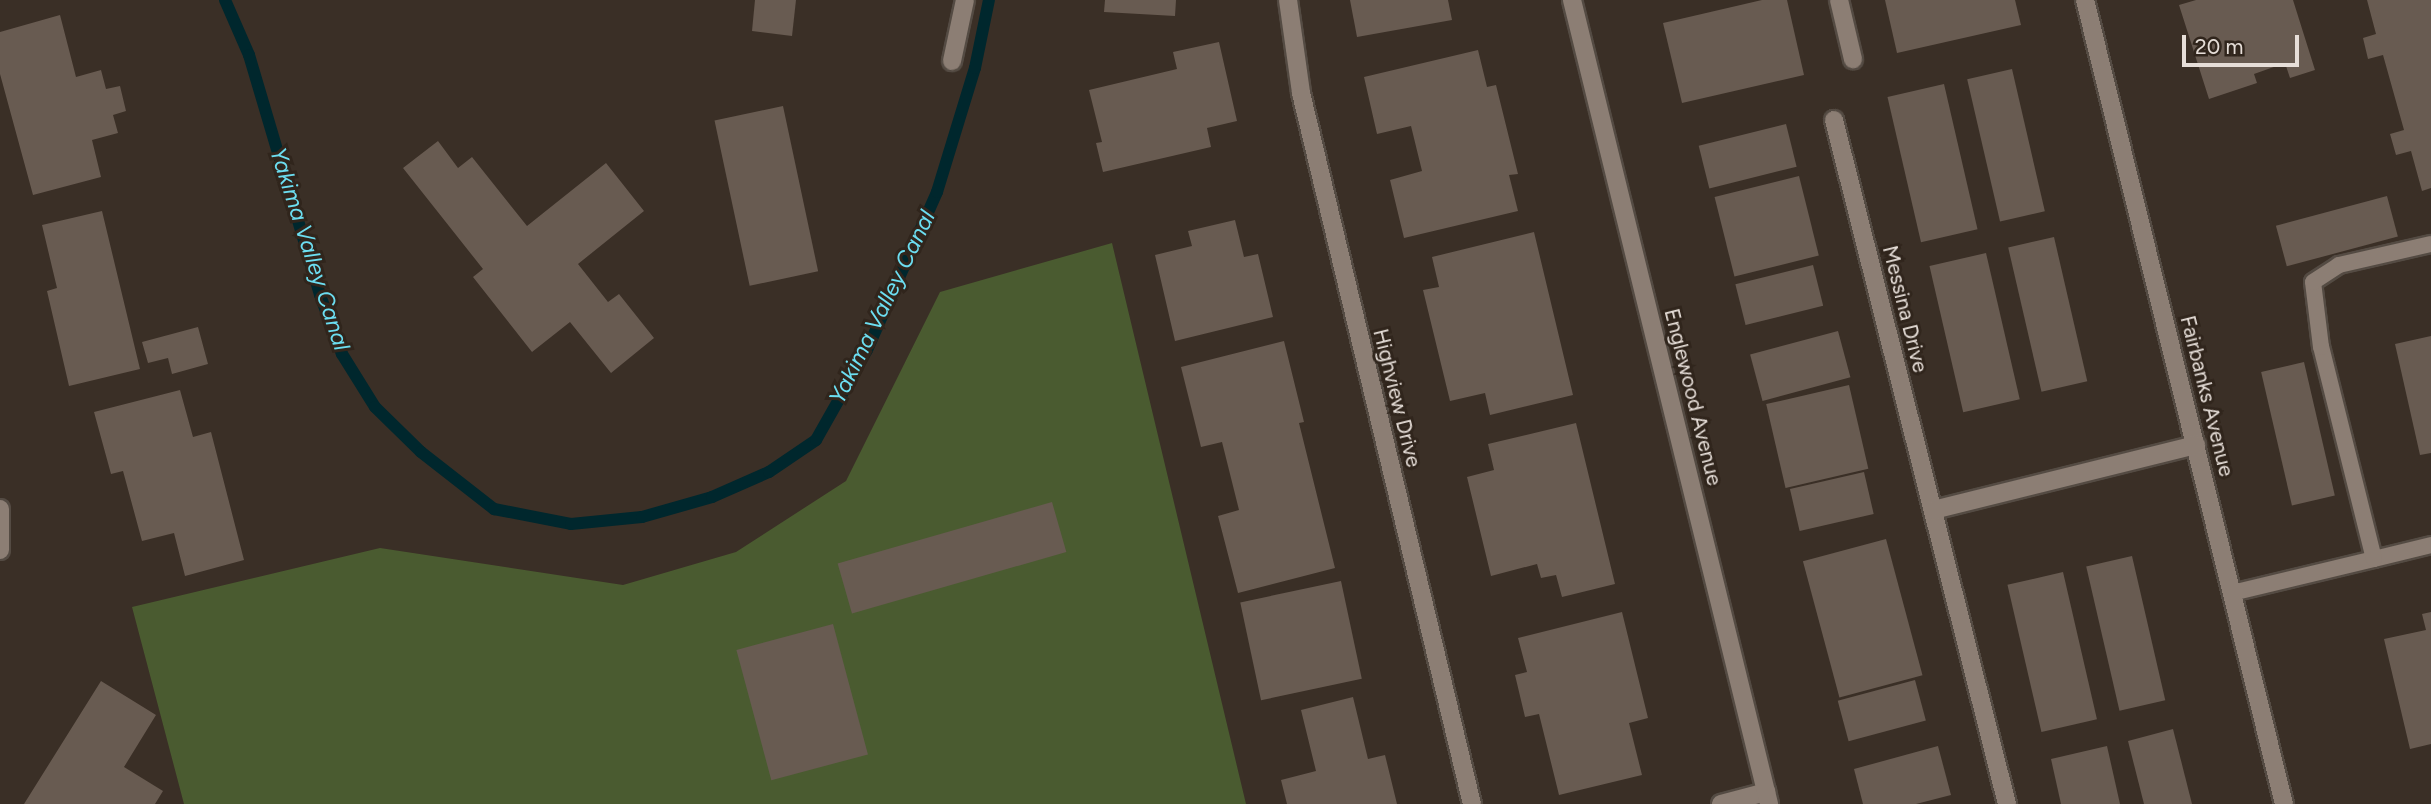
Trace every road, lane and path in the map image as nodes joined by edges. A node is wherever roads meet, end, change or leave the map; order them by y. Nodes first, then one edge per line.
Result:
1 (965, 0) edge
2 (1288, 0) edge
3 (1572, 0) edge
4 (1839, 0) edge
5 (2085, 0) edge
6 (1853, 58) dead end
7 (952, 61) dead end
8 (1834, 120) dead end
9 (2431, 244) edge
10 (2196, 444) junction
11 (0, 509) edge
12 (1933, 510) junction
13 (2431, 545) edge
14 (0, 550) edge
15 (2374, 559) junction
16 (2232, 593) junction
17 (1767, 798) edge
18 (1472, 804) edge
19 (1720, 804) edge
20 (2007, 804) edge
21 (2284, 804) edge

1 - 7 street
2 - 18 street, Highview Drive
3 - 17 street, Englewood Avenue
4 - 6 street
5 - 10 street, Fairbanks Avenue
8 - 12 street, Messina Drive
9 - 15 lane
10 - 12 street
10 - 16 street, Fairbanks Avenue
11 - 14 street
12 - 20 street, Messina Drive
13 - 15 lane
15 - 16 lane
16 - 21 street, Fairbanks Avenue
17 - 19 street

